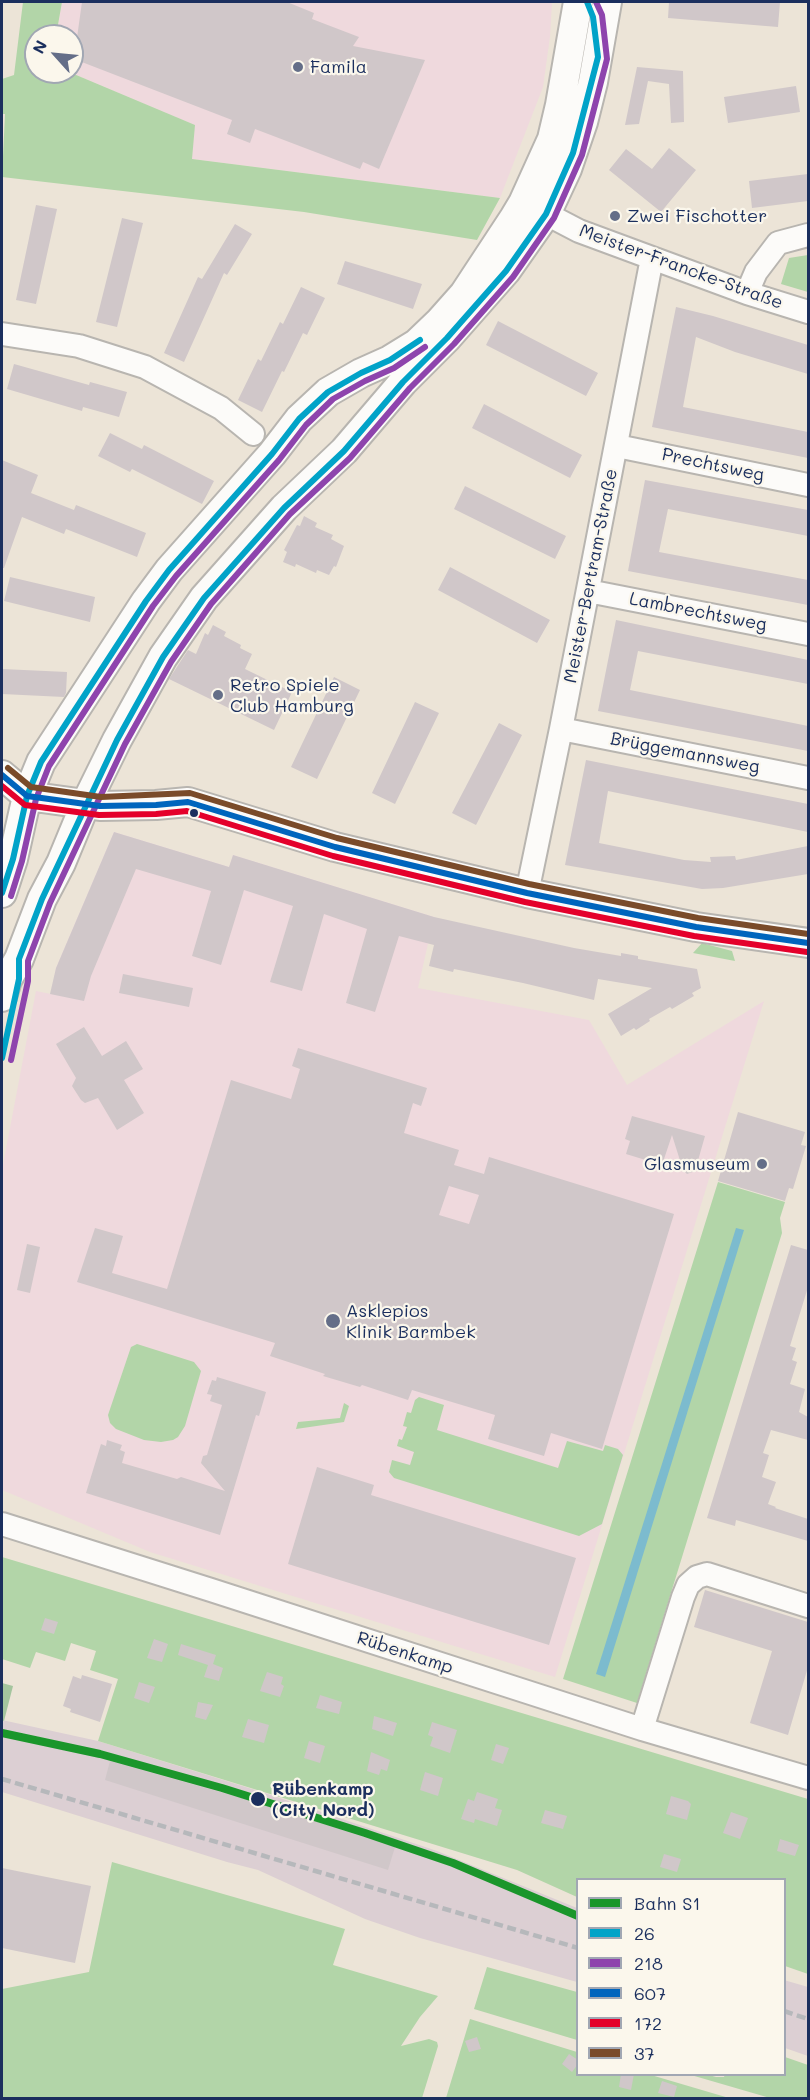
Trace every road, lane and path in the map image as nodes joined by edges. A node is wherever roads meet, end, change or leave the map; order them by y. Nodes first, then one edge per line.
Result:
1 (579, 2) edge
2 (587, 2) edge
3 (607, 2) edge
4 (598, 57) junction
5 (535, 208) junction
6 (808, 235) edge
7 (652, 258) junction
8 (747, 293) junction
9 (808, 312) edge
10 (2, 334) edge
11 (253, 434) dead end
12 (617, 446) junction
13 (808, 485) edge
14 (588, 591) junction
15 (808, 633) edge
16 (561, 729) junction
17 (2, 775) edge
18 (808, 778) edge
19 (27, 796) junction
20 (86, 805) junction
21 (2, 892) edge
22 (527, 893) junction
23 (808, 943) edge
24 (2, 997) edge
25 (2, 1524) edge
26 (808, 1606) edge
27 (642, 1729) junction
28 (808, 1778) edge

1 - 5 main road
2 - 4 main road
3 - 4 main road
4 - 5 main road
5 - 7 street, Meister-Francke-Straße
5 - 19 main road
5 - 20 main road
6 - 8 street
7 - 8 street, Meister-Francke-Straße
7 - 12 street, Meister-Bertram-Straße
8 - 9 street, Meister-Francke-Straße
10 - 11 street
12 - 13 street, Prechtsweg
12 - 14 street, Meister-Bertram-Straße
14 - 15 street, Lambrechtsweg
14 - 16 street, Meister-Bertram-Straße
16 - 18 street, Brüggemannsweg
16 - 22 street, Meister-Bertram-Straße
17 - 19 main road
19 - 20 main road
19 - 21 main road
20 - 22 main road
20 - 24 main road
22 - 23 main road
25 - 27 street, Rübenkamp
26 - 27 street
27 - 28 street, Rübenkamp

